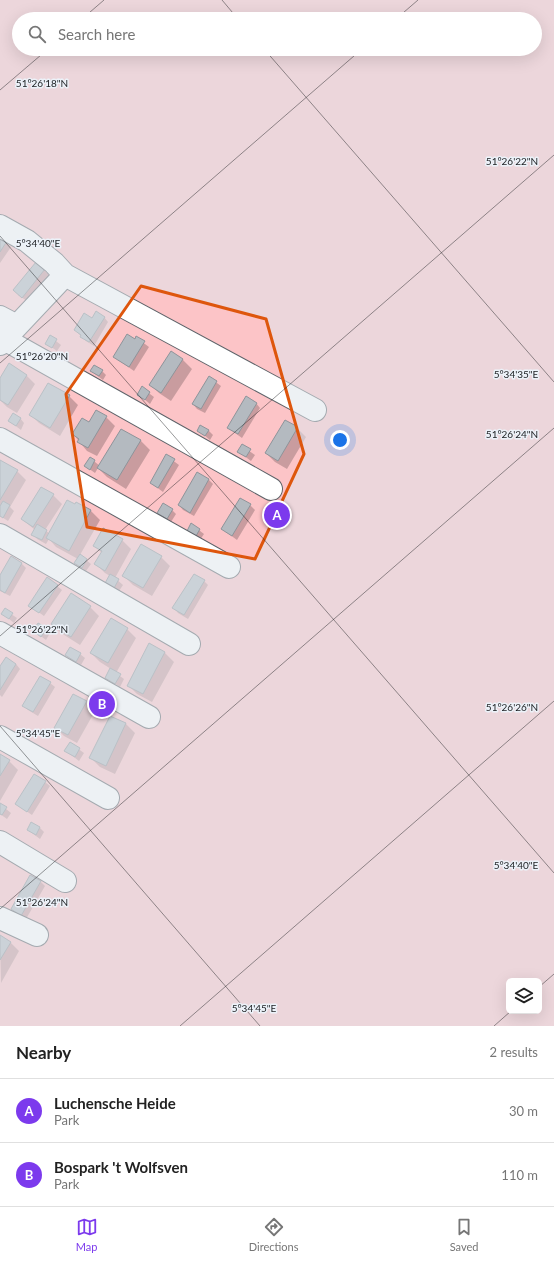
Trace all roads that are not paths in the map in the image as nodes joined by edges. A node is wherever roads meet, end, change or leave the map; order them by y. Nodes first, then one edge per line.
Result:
1 (0, 226) edge
2 (65, 275) junction
3 (5, 332) edge
4 (315, 410) dead end
5 (0, 439) edge
6 (271, 489) dead end
7 (0, 535) edge
8 (229, 567) dead end
9 (0, 633) edge
10 (189, 644) dead end
11 (149, 717) dead end
12 (0, 736) edge
13 (108, 798) dead end
14 (0, 842) edge
15 (65, 881) dead end
16 (0, 918) edge
17 (37, 935) dead end

1 - 2 lane
2 - 3 lane
2 - 4 lane
3 - 6 lane
5 - 8 lane
7 - 10 lane
9 - 11 lane
12 - 13 lane
14 - 15 lane
16 - 17 lane

